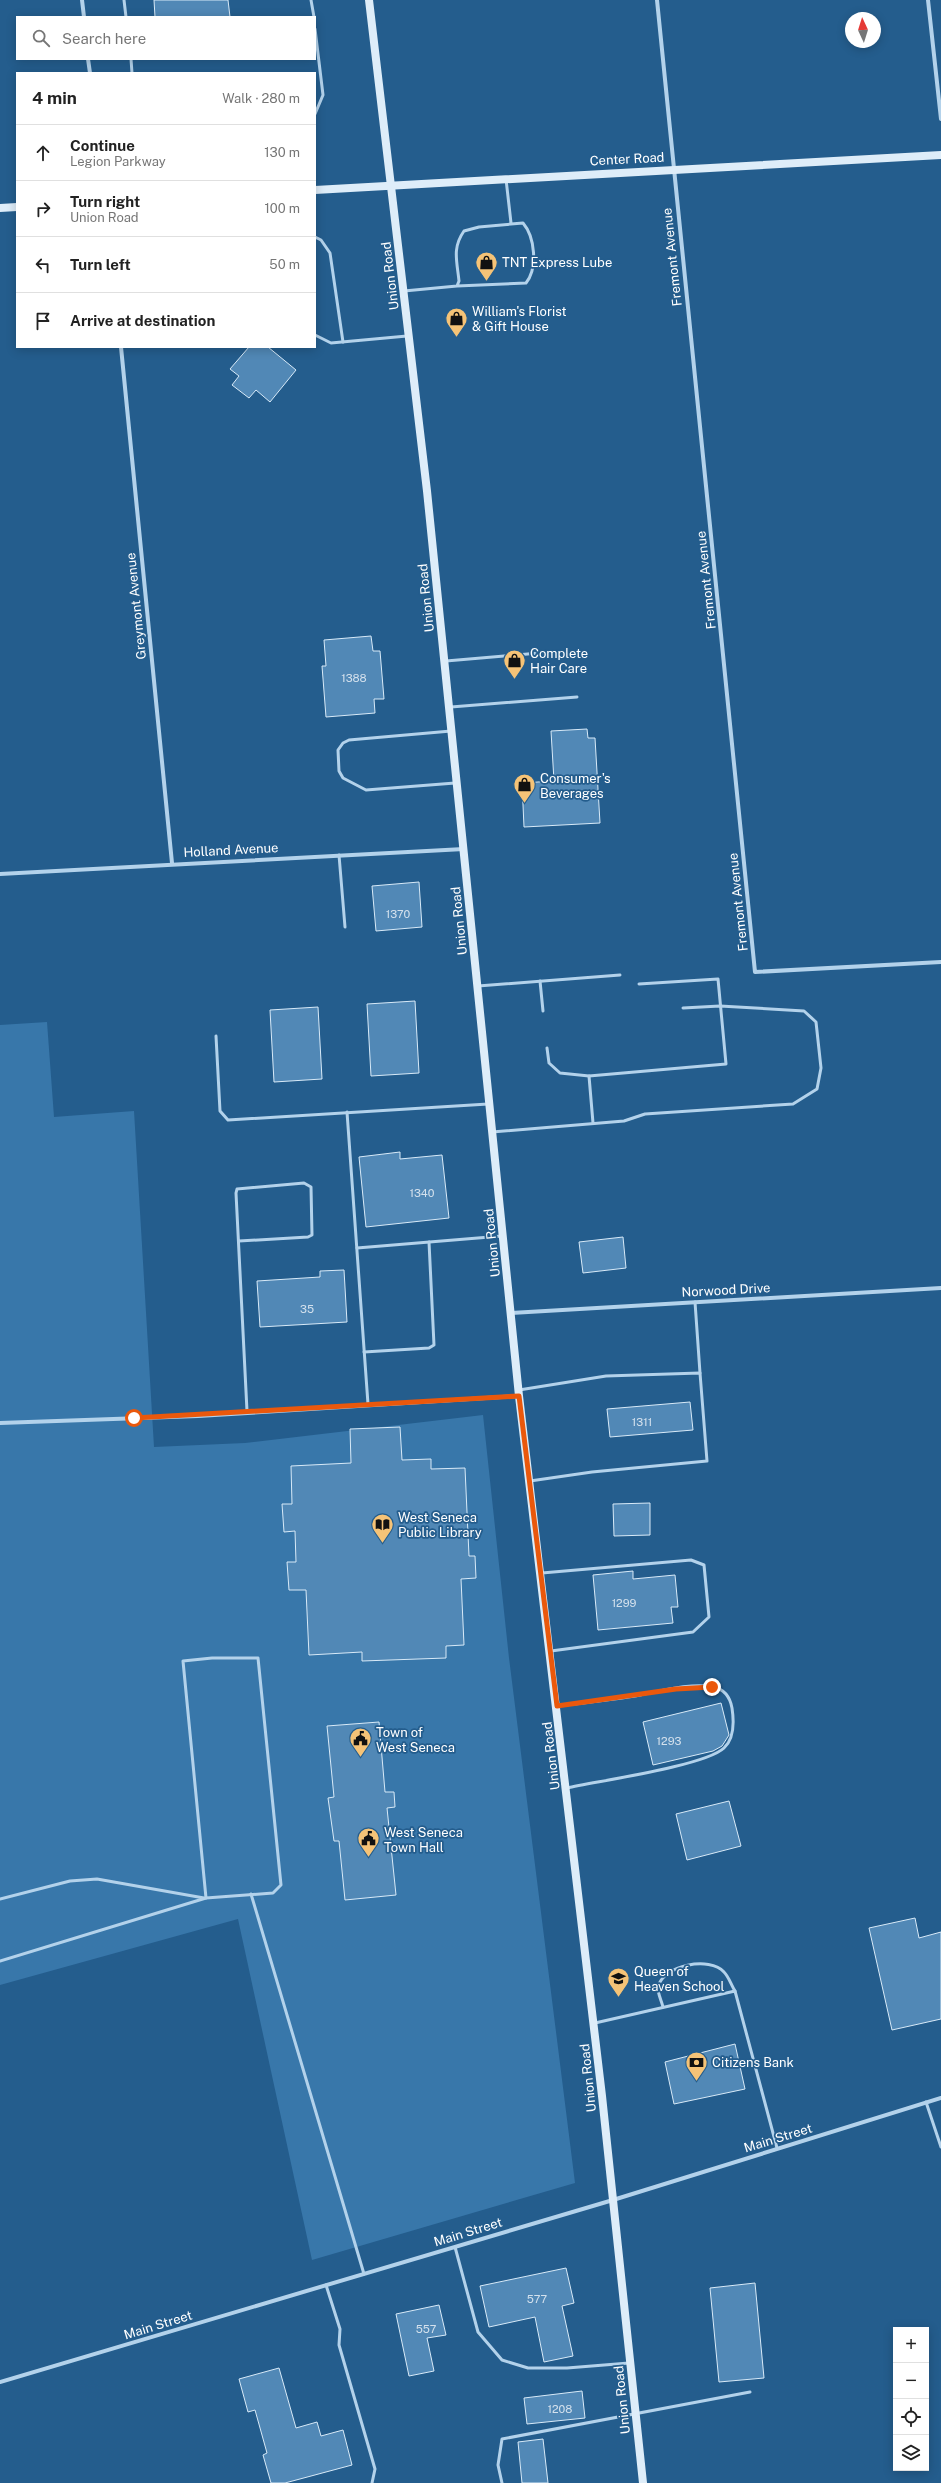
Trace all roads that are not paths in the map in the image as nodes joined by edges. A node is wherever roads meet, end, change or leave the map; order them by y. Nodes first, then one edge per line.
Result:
1 (82, 0) edge
2 (124, 0) edge
3 (311, 0) edge
4 (369, 0) edge
5 (657, 0) edge
6 (928, 0) edge
7 (84, 16) edge
8 (126, 16) edge
9 (314, 16) edge
10 (316, 37) edge
11 (88, 60) edge
12 (131, 60) edge
13 (90, 72) edge
14 (132, 72) edge
15 (316, 112) edge
16 (941, 119) edge
17 (941, 155) edge
18 (673, 169) junction
19 (506, 178) junction
20 (392, 185) junction
21 (316, 190) edge
22 (16, 207) edge
23 (0, 208) edge
24 (511, 223) junction
25 (316, 237) edge
26 (457, 286) junction
27 (404, 291) junction
28 (316, 335) edge
29 (409, 335) junction
30 (344, 342) junction
31 (121, 348) edge
32 (550, 652) dead end
33 (444, 662) junction
34 (577, 697) dead end
35 (449, 708) junction
36 (451, 731) junction
37 (457, 783) junction
38 (464, 849) junction
39 (340, 855) junction
40 (172, 863) junction
41 (0, 874) edge
42 (345, 927) dead end
43 (941, 962) edge
44 (620, 974) dead end
45 (540, 981) junction
46 (639, 984) dead end
47 (477, 986) junction
48 (720, 1006) junction
49 (683, 1008) dead end
50 (543, 1011) dead end
51 (216, 1036) dead end
52 (546, 1048) dead end
53 (589, 1076) junction
54 (489, 1104) junction
55 (347, 1112) junction
56 (593, 1123) junction
57 (492, 1132) junction
58 (504, 1236) junction
59 (239, 1241) junction
60 (429, 1242) junction
61 (357, 1248) junction
62 (941, 1288) edge
63 (695, 1302) junction
64 (511, 1312) junction
65 (364, 1352) junction
66 (700, 1373) junction
67 (519, 1393) junction
68 (368, 1404) junction
69 (247, 1411) junction
70 (0, 1423) edge
71 (530, 1481) junction
72 (542, 1573) junction
73 (551, 1651) junction
74 (557, 1706) junction
75 (566, 1788) junction
76 (251, 1894) junction
77 (206, 1898) junction
78 (0, 1899) edge
79 (0, 1961) edge
80 (734, 1991) junction
81 (663, 2007) junction
82 (594, 2023) junction
83 (941, 2098) edge
84 (926, 2102) junction
85 (941, 2147) edge
86 (777, 2148) junction
87 (613, 2200) junction
88 (455, 2247) junction
89 (364, 2274) junction
90 (326, 2285) junction
91 (630, 2363) junction
92 (0, 2382) edge
93 (750, 2392) dead end
94 (635, 2413) junction
95 (372, 2483) edge
96 (502, 2483) edge
97 (642, 2483) edge

1 - 7 street
2 - 8 lane
3 - 9 lane
4 - 20 main road, Union Road
5 - 18 street, Fremont Avenue
6 - 16 street
10 - 15 lane
11 - 13 street
12 - 14 lane
17 - 18 main road, Center Road
18 - 19 main road, Center Road
18 - 43 street, Fremont Avenue
19 - 20 main road, Center Road
19 - 24 lane
20 - 21 main road, Center Road
20 - 27 main road, Union Road
22 - 23 main road
24 - 26 lane
24 - 26 lane
25 - 30 lane
26 - 27 lane
27 - 29 main road, Union Road
28 - 30 lane
29 - 30 lane
29 - 33 main road, Union Road
31 - 40 street, Greymont Avenue
32 - 33 lane
33 - 35 main road, Union Road
34 - 35 lane
35 - 36 main road, Union Road
36 - 37 main road, Union Road
36 - 37 lane
37 - 38 main road, Union Road
38 - 39 street, Holland Avenue
38 - 47 main road, Union Road
39 - 40 street, Holland Avenue
39 - 42 lane
40 - 41 street, Holland Avenue
44 - 45 lane
45 - 47 lane
45 - 50 lane
46 - 48 lane
47 - 54 main road, Union Road
48 - 49 lane
48 - 53 lane
48 - 56 lane
51 - 55 lane
52 - 53 lane
53 - 56 lane
54 - 55 lane
54 - 57 main road, Union Road
55 - 61 lane
56 - 57 lane
57 - 58 main road, Union Road
58 - 60 lane
58 - 64 main road, Union Road
59 - 59 lane
59 - 69 lane
60 - 61 lane
60 - 65 lane
61 - 65 lane
62 - 63 street, Norwood Drive
63 - 64 street, Norwood Drive
63 - 66 lane
64 - 67 main road, Union Road
65 - 68 lane
66 - 67 lane
66 - 71 lane
67 - 68 street
67 - 71 main road, Union Road
68 - 69 street
69 - 70 street
71 - 72 main road, Union Road
72 - 73 main road, Union Road
72 - 73 lane
73 - 74 main road, Union Road
74 - 75 main road, Union Road
74 - 75 lane
75 - 82 main road, Union Road
76 - 77 lane
76 - 77 lane
76 - 89 lane
77 - 78 lane
77 - 79 lane
80 - 81 lane
80 - 81 lane
80 - 86 lane
81 - 82 lane
82 - 87 main road, Union Road
83 - 84 street, Main Street
84 - 85 lane
84 - 86 street, Main Street
86 - 87 street, Main Street
87 - 88 street, Main Street
87 - 91 main road, Union Road
88 - 89 street, Main Street
88 - 91 lane
89 - 90 street, Main Street
90 - 92 street, Main Street
90 - 95 lane
91 - 94 main road, Union Road
93 - 94 lane
94 - 96 lane
94 - 97 main road, Union Road

